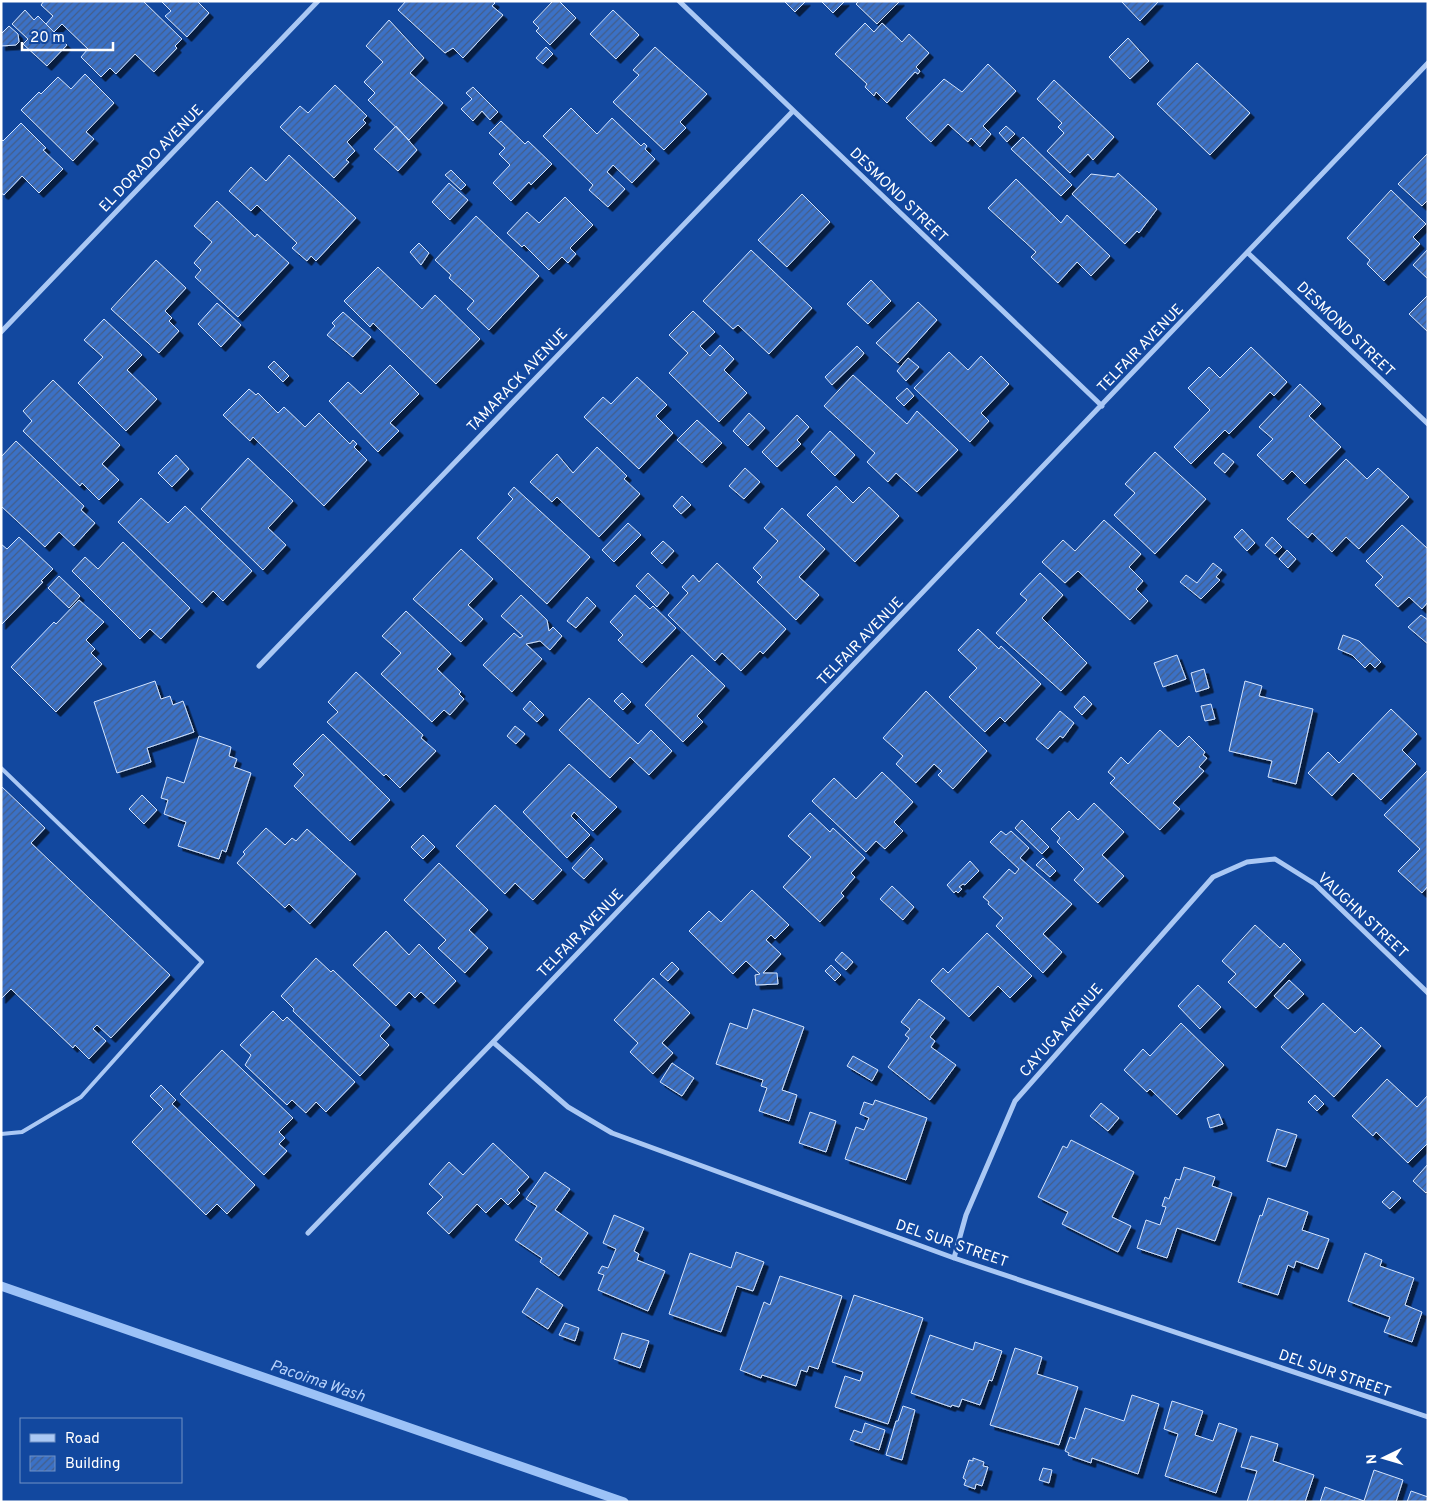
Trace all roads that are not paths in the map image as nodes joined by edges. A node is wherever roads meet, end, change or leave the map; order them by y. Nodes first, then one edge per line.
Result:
1 (318, 1) edge
2 (679, 1) edge
3 (1428, 63) edge
4 (793, 111) junction
5 (1248, 253) junction
6 (1, 332) edge
7 (1102, 406) junction
8 (1428, 424) edge
9 (259, 666) dead end
10 (1, 768) edge
11 (1247, 862) joint
12 (1428, 993) edge
13 (494, 1042) junction
14 (1, 1134) edge
15 (308, 1233) dead end
16 (954, 1258) junction
17 (1428, 1417) edge

1 - 6 street, EL DORADO AVENUE
2 - 4 street, DESMOND STREET
3 - 5 street, TELFAIR AVENUE
4 - 7 street, DESMOND STREET
4 - 9 street, TAMARACK AVENUE
5 - 7 street, TELFAIR AVENUE
5 - 8 street, DESMOND STREET
7 - 13 street, TELFAIR AVENUE
10 - 14 lane
11 - 12 street, VAUGHN STREET
11 - 16 street, CAYUGA AVENUE
13 - 15 street, TELFAIR AVENUE
13 - 16 street, DEL SUR STREET
16 - 17 street, DEL SUR STREET

